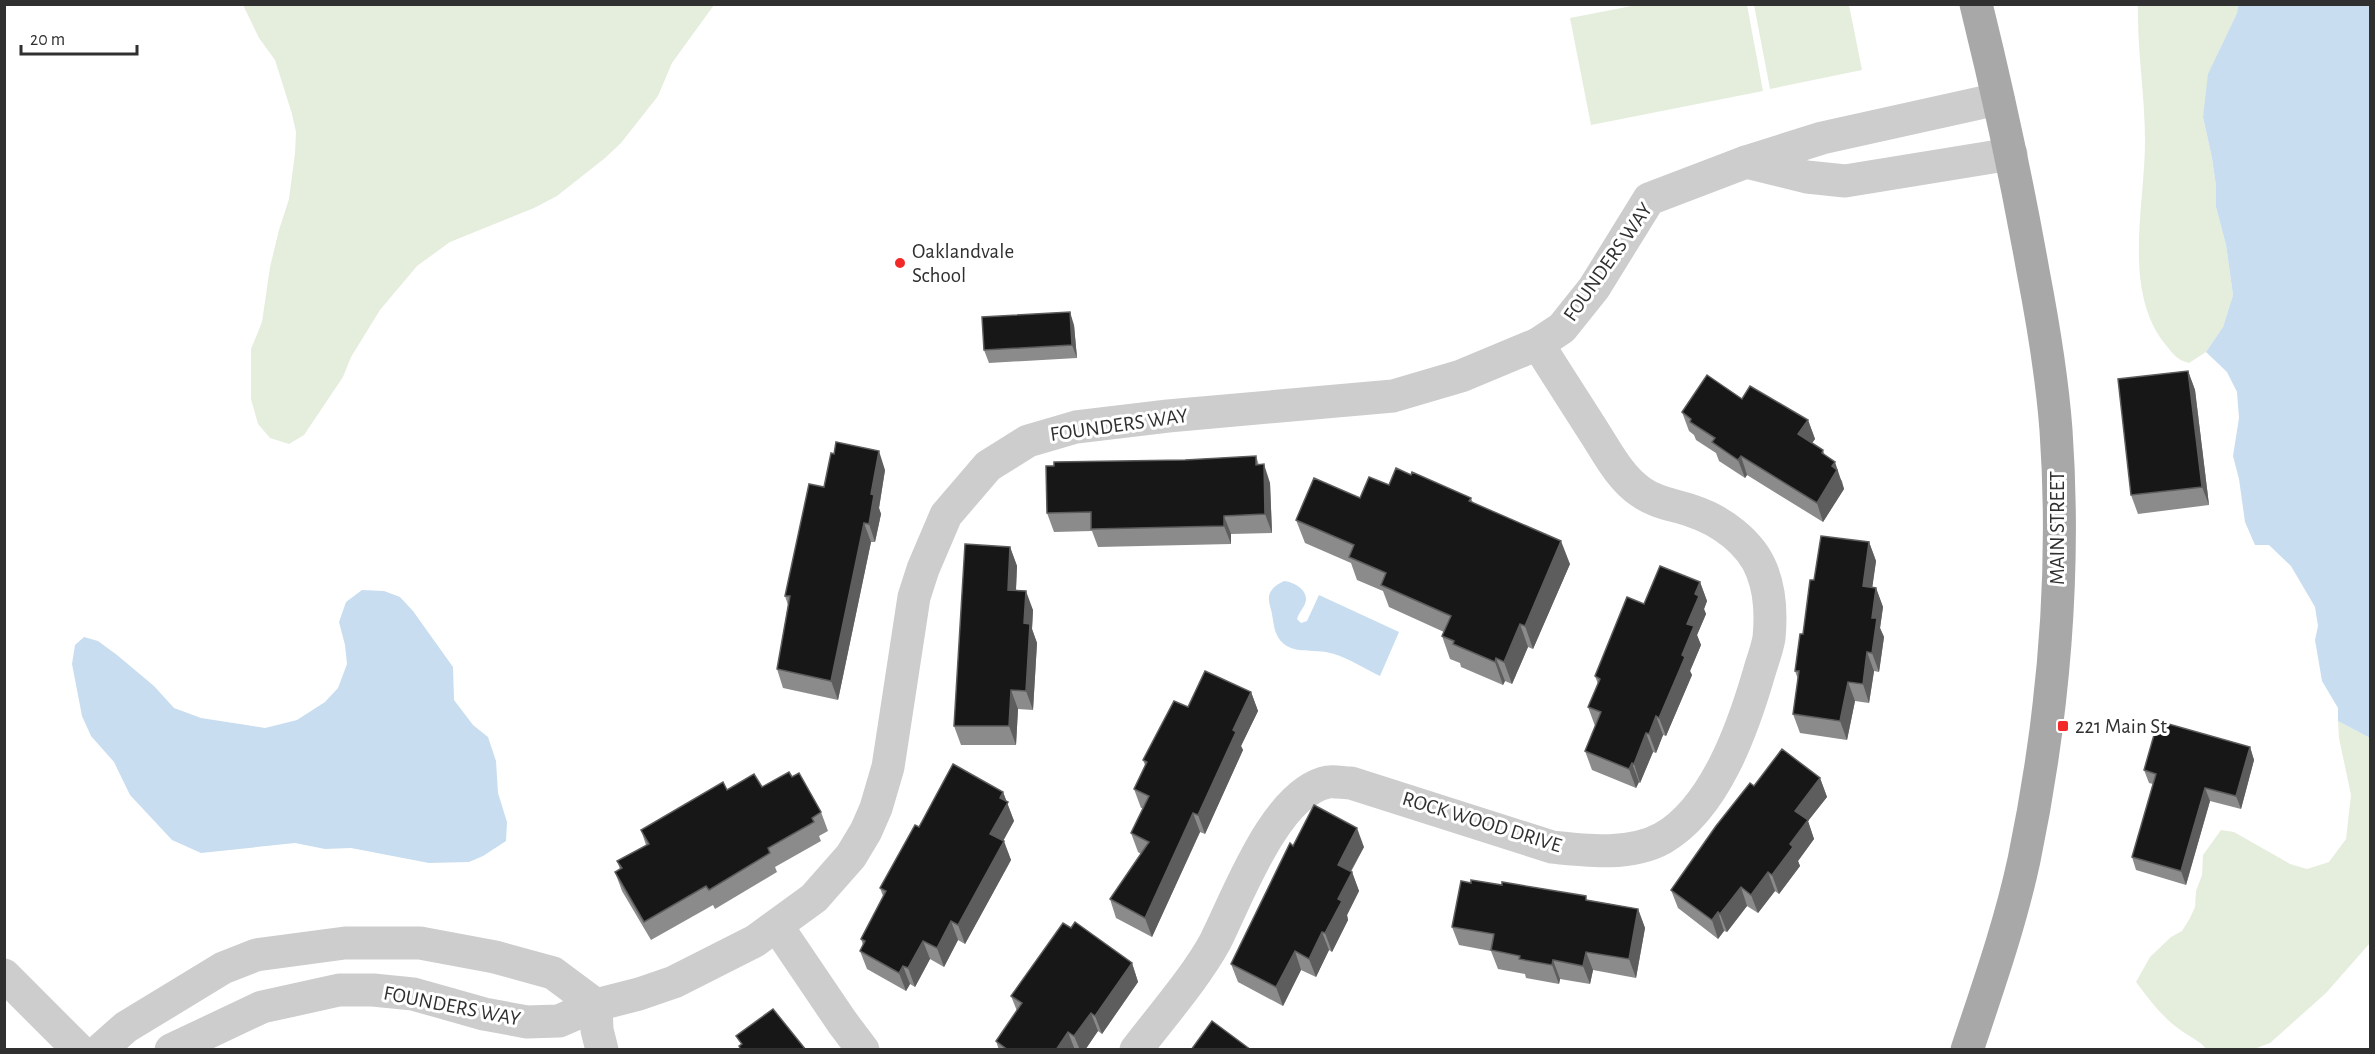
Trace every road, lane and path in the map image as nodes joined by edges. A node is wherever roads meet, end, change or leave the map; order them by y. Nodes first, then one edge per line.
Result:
1 (1976, 4) edge
2 (1998, 99) junction
3 (2011, 154) junction
4 (1746, 162) junction
5 (1538, 344) junction
6 (777, 926) junction
7 (4, 975) edge
8 (596, 1005) junction
9 (79, 1050) edge
10 (100, 1050) edge
11 (171, 1050) edge
12 (602, 1050) edge
13 (863, 1050) edge
14 (1136, 1050) edge
15 (1967, 1050) edge

1 - 2 main road, MAIN STREET
2 - 3 main road, MAIN STREET
2 - 4 street, FOUNDERS WAY
3 - 4 street
3 - 15 main road, MAIN STREET
4 - 5 street, FOUNDERS WAY
5 - 6 street, FOUNDERS WAY
5 - 14 street, ROCK WOOD DRIVE
6 - 8 street, FOUNDERS WAY
6 - 13 street
7 - 9 street
8 - 10 street
8 - 11 street, FOUNDERS WAY
8 - 12 street

